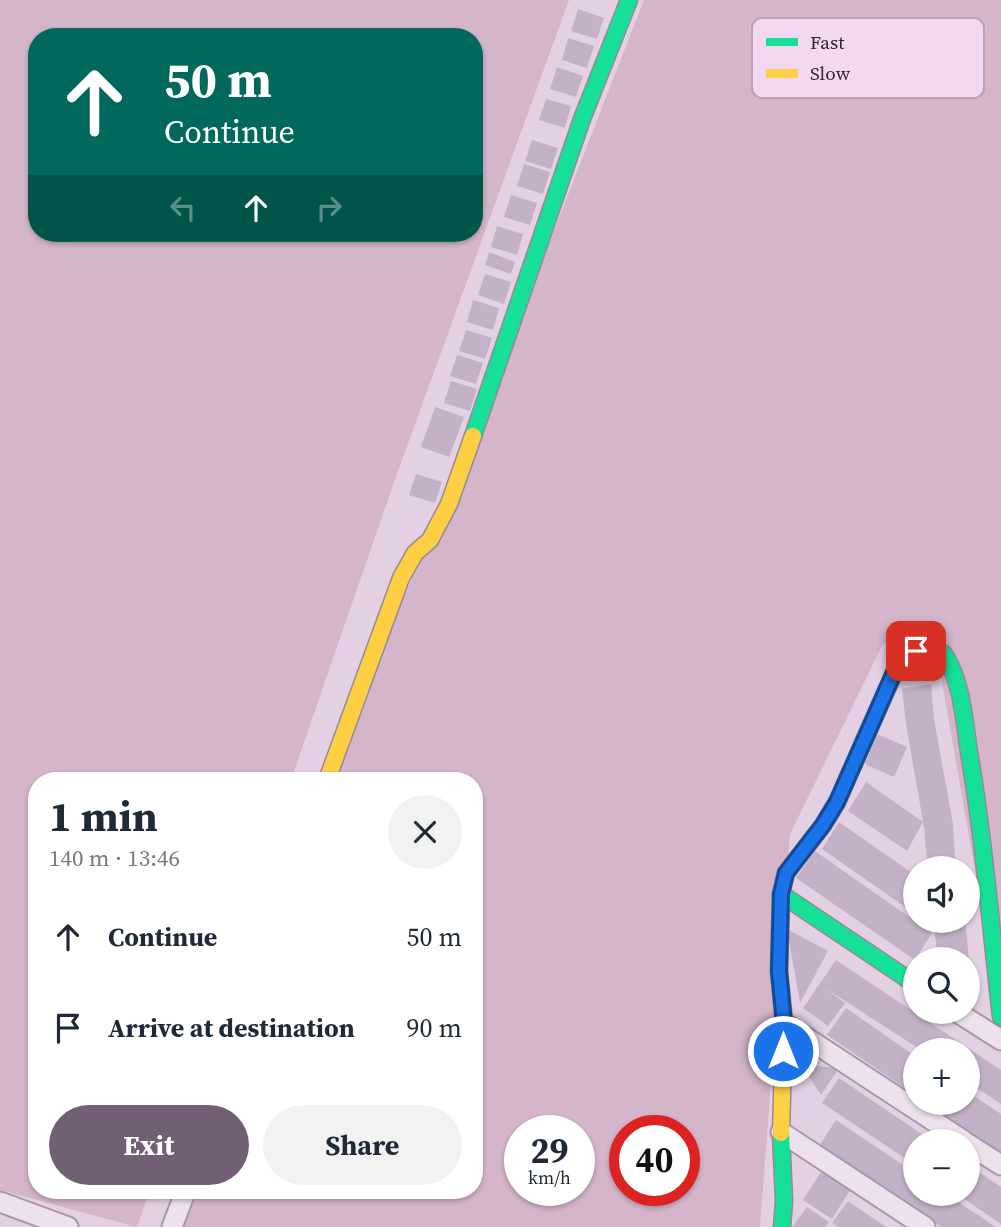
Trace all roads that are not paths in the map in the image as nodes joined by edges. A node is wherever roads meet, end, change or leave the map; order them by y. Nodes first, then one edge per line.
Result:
1 (629, 0) edge
2 (330, 772) edge
3 (781, 894) junction
4 (903, 976) edge
5 (1001, 1017) edge
6 (784, 1023) junction
7 (976, 1024) edge
8 (1001, 1040) edge
9 (946, 1129) edge
10 (781, 1132) junction
11 (980, 1151) edge
12 (1001, 1165) edge
13 (183, 1199) edge
14 (0, 1202) edge
15 (68, 1227) edge
16 (172, 1227) edge
17 (782, 1227) edge
18 (925, 1227) edge

1 - 2 street
3 - 4 street
3 - 5 street
3 - 6 street
6 - 9 street
6 - 10 street
7 - 8 street
10 - 17 street
10 - 18 street
11 - 12 street
13 - 16 street
14 - 15 street

